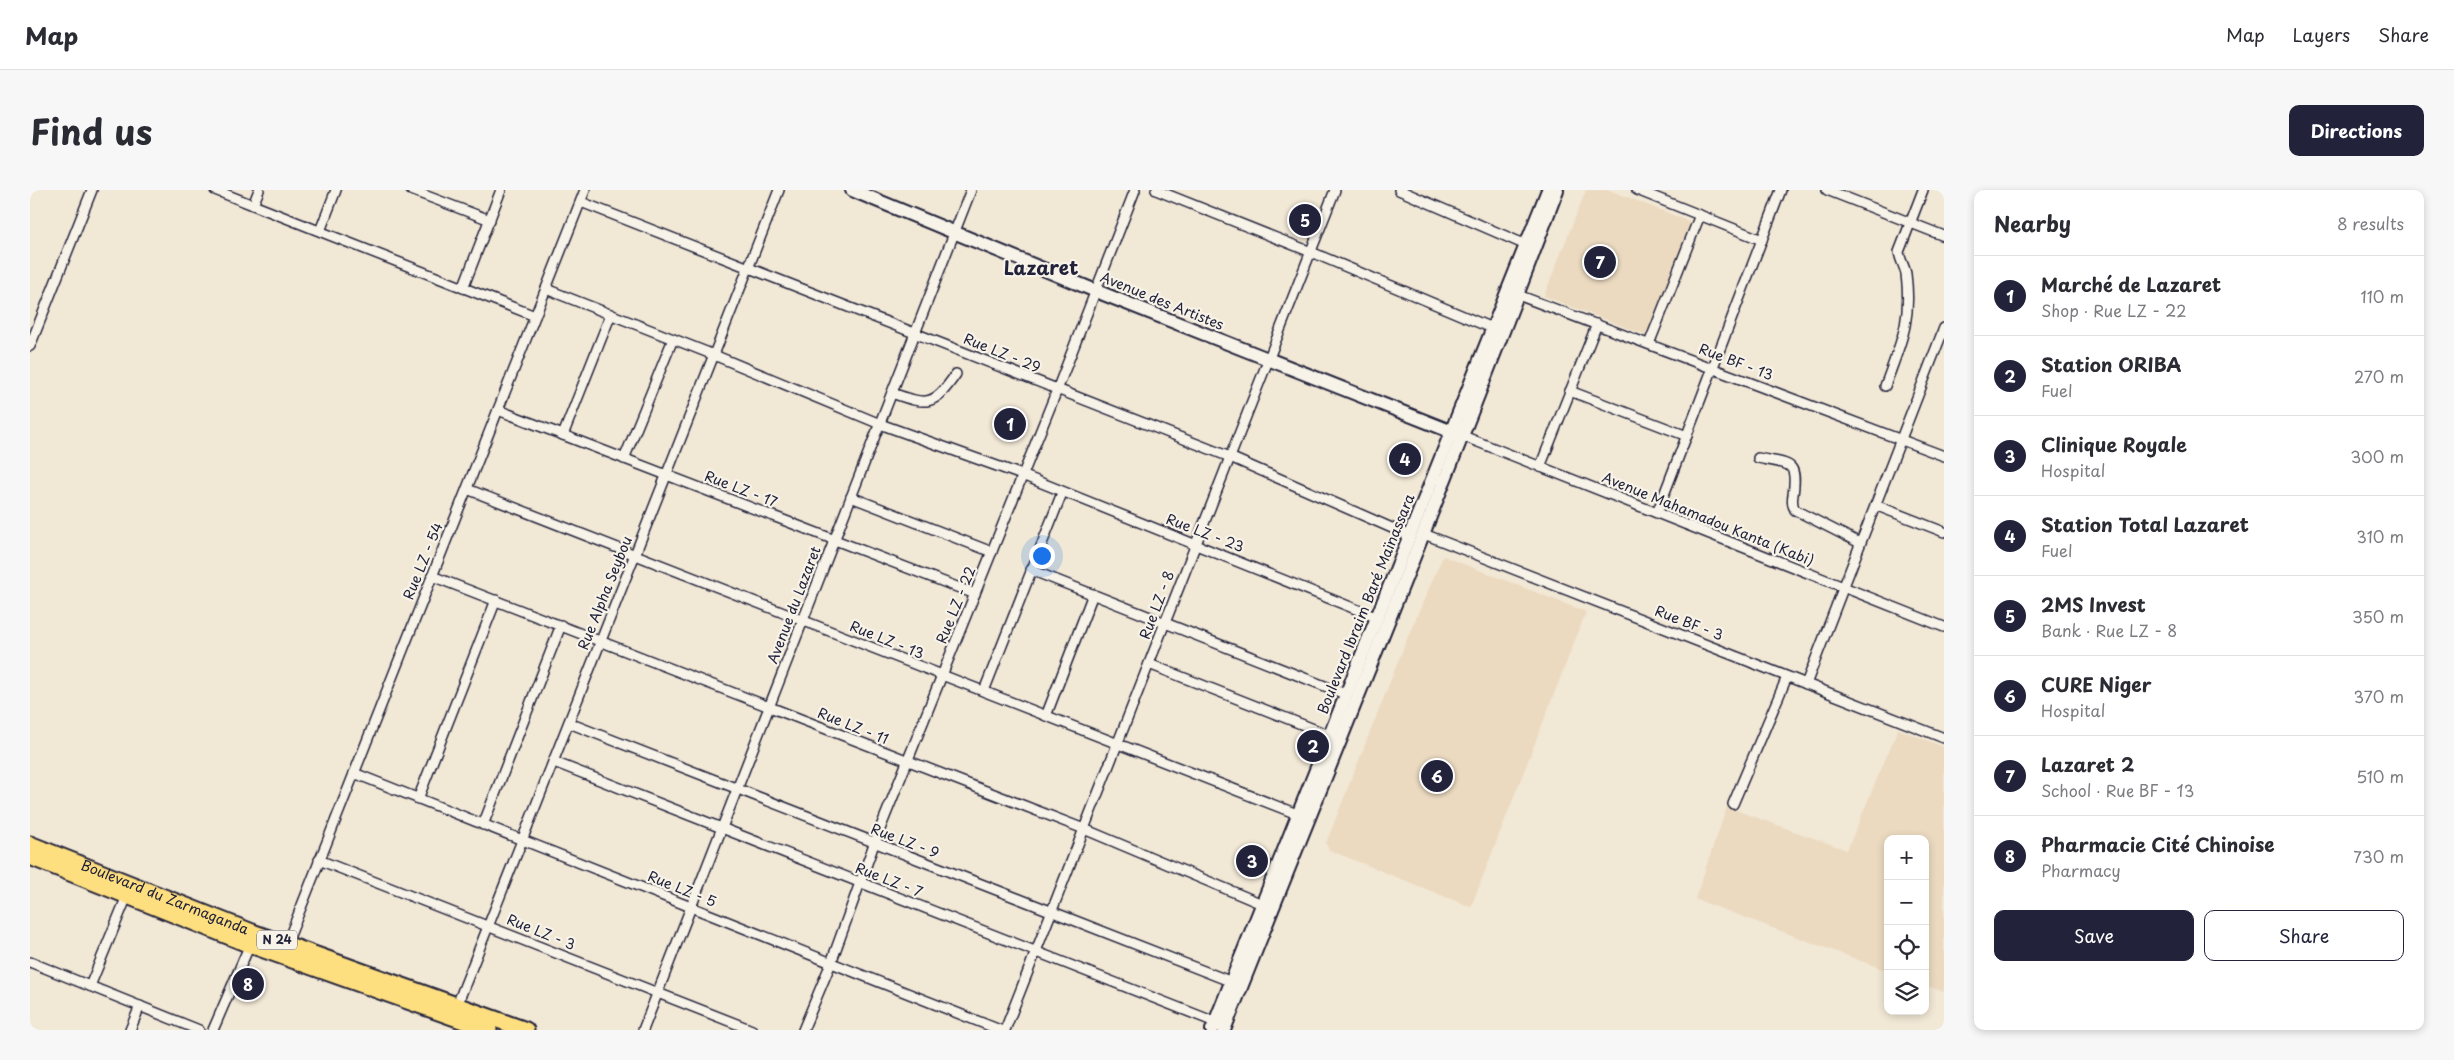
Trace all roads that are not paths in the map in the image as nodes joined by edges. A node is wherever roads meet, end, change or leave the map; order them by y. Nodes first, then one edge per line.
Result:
1 (92, 190) edge
2 (215, 190) edge
3 (259, 190) edge
4 (336, 190) edge
5 (411, 190) edge
6 (502, 190) edge
7 (586, 190) edge
8 (779, 190) edge
9 (852, 190) edge
10 (971, 190) edge
11 (1134, 190) edge
12 (1156, 190) edge
13 (1335, 190) edge
14 (1400, 190) edge
15 (1548, 190) edge
16 (1557, 190) edge
17 (1638, 190) edge
18 (1782, 190) edge
19 (1827, 190) edge
20 (1923, 190) edge
21 (1849, 194) edge
22 (581, 202) junction
23 (253, 205) junction
24 (1700, 215) junction
25 (490, 220) junction
26 (1910, 223) junction
27 (320, 231) junction
28 (955, 231) junction
29 (1944, 236) edge
30 (1762, 240) junction
31 (1526, 245) junction
32 (1311, 252) junction
33 (748, 268) junction
34 (463, 288) junction
35 (546, 289) junction
36 (1096, 291) junction
37 (1518, 294) junction
38 (611, 314) junction
39 (535, 316) junction
40 (1597, 324) junction
41 (1944, 328) edge
42 (1494, 329) junction
43 (915, 333) junction
44 (32, 336) edge
45 (673, 340) junction
46 (1649, 344) junction
47 (30, 346) edge
48 (714, 355) junction
49 (1269, 359) junction
50 (1713, 368) junction
51 (956, 374) dead end
52 (1885, 386) dead end
53 (1057, 390) junction
54 (1570, 390) junction
55 (892, 393) junction
56 (498, 410) junction
57 (880, 424) junction
58 (1458, 434) junction
59 (562, 435) junction
60 (1687, 436) junction
61 (1900, 439) junction
62 (1944, 456) edge
63 (1230, 457) junction
64 (1758, 458) dead end
65 (624, 459) junction
66 (1540, 467) junction
67 (666, 475) junction
68 (1022, 475) junction
69 (467, 489) junction
70 (1062, 493) junction
71 (851, 497) junction
72 (1875, 505) junction
73 (1657, 514) junction
74 (1944, 532) edge
75 (1424, 534) junction
76 (1410, 536) junction
77 (834, 540) junction
78 (1860, 543) junction
79 (1195, 544) junction
80 (992, 552) junction
81 (636, 554) junction
82 (1031, 570) junction
83 (432, 576) junction
84 (1843, 587) junction
85 (974, 594) junction
86 (1093, 594) junction
87 (496, 600) junction
88 (1378, 618) junction
89 (803, 621) junction
90 (1165, 622) junction
91 (561, 626) junction
92 (1944, 627) edge
93 (601, 641) junction
94 (1149, 664) junction
95 (942, 676) junction
96 (1787, 676) junction
97 (1806, 684) junction
98 (984, 691) junction
99 (1345, 694) junction
100 (769, 707) junction
101 (1046, 716) junction
102 (569, 723) junction
103 (1329, 734) junction
104 (1944, 738) edge
105 (1117, 743) junction
106 (554, 762) junction
107 (907, 762) junction
108 (354, 773) junction
109 (737, 789) junction
110 (418, 799) junction
111 (1732, 804) dead end
112 (1297, 814) junction
113 (483, 825) junction
114 (722, 829) junction
115 (1084, 829) junction
116 (523, 840) junction
117 (30, 844) edge
118 (874, 844) junction
119 (30, 856) edge
120 (320, 860) junction
121 (860, 883) junction
122 (127, 896) junction
123 (1262, 904) junction
124 (691, 907) junction
125 (1051, 912) junction
126 (489, 926) junction
127 (253, 939) junction
128 (287, 943) junction
129 (1036, 951) junction
130 (831, 963) junction
131 (31, 964) edge
132 (1232, 982) junction
133 (90, 986) junction
134 (658, 994) junction
135 (457, 1005) junction
136 (140, 1006) junction
137 (464, 1026) edge
138 (1217, 1027) edge
139 (130, 1030) edge
140 (199, 1030) edge
141 (213, 1030) edge
142 (489, 1030) edge
143 (526, 1030) edge
144 (643, 1030) edge
145 (752, 1030) edge
146 (803, 1030) edge
147 (1000, 1030) edge
148 (1005, 1030) edge

1 - 44 street
2 - 23 street
3 - 23 street
4 - 27 street
5 - 25 street
6 - 25 street
7 - 22 street, Rue LZ - 54
8 - 33 street, Rue Alpha Seybou
9 - 28 main road, Avenue des Artistes
10 - 28 street, Avenue du Lazaret
11 - 36 street, Rue LZ - 22
12 - 32 street
13 - 32 street, Rue LZ - 8
14 - 31 street
15 - 31 main road, Boulevard Ibraim Baré Maïnassara
16 - 37 main road, Boulevard Ibraim Baré Maïnassara
17 - 24 street
18 - 30 street
19 - 21 street
20 - 26 street
21 - 26 street
22 - 33 street, Rue LZ - 29
22 - 35 street, Rue LZ - 54
23 - 27 street
24 - 30 street
24 - 46 street
25 - 34 street
26 - 29 street
26 - 52 street
27 - 34 street
28 - 36 main road, Avenue des Artistes
28 - 43 street, Avenue du Lazaret
30 - 50 street
31 - 42 main road, Boulevard Ibraim Baré Maïnassara
32 - 42 street
32 - 49 street, Rue LZ - 8
33 - 43 street, Rue LZ - 29
33 - 48 street, Rue Alpha Seybou
34 - 39 street
35 - 38 street, Rue LZ - 23
35 - 39 street, Rue LZ - 54
36 - 49 main road, Avenue des Artistes
36 - 53 street, Rue LZ - 22
37 - 40 street, Rue BF - 13
37 - 58 main road, Boulevard Ibraim Baré Maïnassara
38 - 45 street, Rue LZ - 23
38 - 59 street
39 - 56 street, Rue LZ - 54
40 - 46 street, Rue BF - 13
40 - 54 street
41 - 61 street
42 - 58 main road, Boulevard Ibraim Baré Maïnassara
43 - 53 street, Rue LZ - 29
43 - 55 street, Avenue du Lazaret
44 - 47 street
45 - 48 street, Rue LZ - 23
45 - 65 street
46 - 50 street, Rue BF - 13
48 - 57 street, Rue LZ - 23
48 - 67 street, Rue Alpha Seybou
49 - 58 main road, Avenue des Artistes
49 - 63 street, Rue LZ - 8
50 - 60 street
50 - 61 street, Rue BF - 13
51 - 55 street
53 - 63 street, Rue LZ - 29
53 - 68 street, Rue LZ - 22
54 - 60 street
54 - 66 street
55 - 57 street, Avenue du Lazaret
56 - 59 street, Rue LZ - 17
56 - 69 street, Rue LZ - 54
57 - 68 street, Rue LZ - 23
57 - 71 street, Avenue du Lazaret
58 - 66 street, Avenue Mahamadou Kanta (Kabi)
58 - 75 main road, Boulevard Ibraim Baré Maïnassara
58 - 76 main road, Boulevard Ibraim Baré Maïnassara
59 - 65 street, Rue LZ - 17
60 - 73 street
61 - 62 street, Rue BF - 13
61 - 72 street
63 - 76 street, Rue LZ - 29
63 - 79 street, Rue LZ - 8
64 - 78 street
65 - 67 street, Rue LZ - 17
66 - 73 street, Avenue Mahamadou Kanta (Kabi)
67 - 77 street, Rue LZ - 17
67 - 81 street, Rue Alpha Seybou
68 - 70 street, Rue LZ - 23
68 - 80 street, Rue LZ - 22
69 - 81 street, Rue LZ - 13
69 - 83 street, Rue LZ - 54
70 - 79 street, Rue LZ - 23
70 - 82 street
71 - 77 street, Avenue du Lazaret
71 - 80 street
72 - 74 street
72 - 78 street
73 - 84 street, Avenue Mahamadou Kanta (Kabi)
75 - 96 street, Rue BF - 3
75 - 138 main road, Boulevard Ibraim Baré Maïnassara
76 - 88 main road, Boulevard Ibraim Baré Maïnassara
77 - 85 street, Rue LZ - 17
77 - 89 street, Avenue du Lazaret
78 - 84 street
79 - 88 street, Rue LZ - 23
79 - 90 street, Rue LZ - 8
80 - 85 street, Rue LZ - 22
81 - 89 street, Rue LZ - 13
81 - 93 street, Rue Alpha Seybou
82 - 86 street
82 - 98 street
83 - 87 street, Rue LZ - 11
83 - 108 street, Rue LZ - 54
84 - 92 street, Avenue Mahamadou Kanta (Kabi)
84 - 97 street
85 - 95 street, Rue LZ - 22
86 - 90 street
86 - 101 street
87 - 91 street, Rue LZ - 11
87 - 110 street
88 - 99 main road, Boulevard Ibraim Baré Maïnassara
89 - 95 street, Rue LZ - 13
89 - 100 street, Avenue du Lazaret
90 - 94 street, Rue LZ - 8
90 - 99 street
91 - 93 street, Rue LZ - 11
91 - 113 street
93 - 100 street, Rue LZ - 11
93 - 102 street, Rue Alpha Seybou
94 - 103 street
94 - 105 street, Rue LZ - 8
95 - 98 street, Rue LZ - 13
95 - 107 street, Rue LZ - 22
96 - 97 street, Rue BF - 3
96 - 111 street
97 - 104 street, Rue BF - 3
98 - 101 street, Rue LZ - 13
99 - 103 main road, Boulevard Ibraim Baré Maïnassara
100 - 107 street, Rue LZ - 11
100 - 109 street, Avenue du Lazaret
101 - 105 street, Rue LZ - 13
102 - 106 street, Rue Alpha Seybou
102 - 109 street, Rue LZ - 9
103 - 112 main road, Boulevard Ibraim Baré Maïnassara
105 - 112 street, Rue LZ - 13
105 - 115 street, Rue LZ - 8
106 - 114 street, Rue LZ - 7
106 - 116 street, Rue Alpha Seybou
107 - 115 street, Rue LZ - 11
107 - 118 street, Rue LZ - 22
108 - 110 street, Rue LZ - 5
108 - 120 street, Rue LZ - 54
109 - 114 street, Avenue du Lazaret
109 - 118 street, Rue LZ - 9
110 - 113 street, Rue LZ - 5
112 - 123 main road, Boulevard Ibraim Baré Maïnassara
113 - 116 street, Rue LZ - 5
114 - 121 street, Rue LZ - 7
114 - 124 street, Avenue du Lazaret
115 - 123 street, Rue LZ - 11
115 - 125 street, Rue LZ - 8
116 - 124 street, Rue LZ - 5
116 - 126 street, Rue Alpha Seybou
117 - 127 main road, Boulevard du Zarmaganda / N 24
118 - 121 street, Rue LZ - 22
118 - 125 street, Rue LZ - 9
119 - 122 main road, Boulevard du Zarmaganda / N 24
120 - 126 street, Rue LZ - 3
120 - 128 street, Rue LZ - 54
121 - 129 street, Rue LZ - 7
121 - 130 street, Rue LZ - 22
122 - 127 main road, Boulevard du Zarmaganda / N 24
122 - 133 street
123 - 132 main road, Boulevard Ibraim Baré Maïnassara
124 - 130 street, Rue LZ - 5
124 - 134 street, Avenue du Lazaret
125 - 129 street, Rue LZ - 8
125 - 132 street, Rue LZ - 9
126 - 134 street, Rue LZ - 3
126 - 135 street, Rue Alpha Seybou
127 - 128 main road, Boulevard du Zarmaganda / N 24
127 - 137 main road, Boulevard du Zarmaganda / N 24
127 - 141 street
128 - 135 main road, Boulevard du Zarmaganda / N 24
129 - 138 street, Rue LZ - 7
129 - 148 street, Rue LZ - 8
130 - 146 street, Rue LZ - 22
130 - 147 street, Rue LZ - 5
131 - 133 street
132 - 138 main road, Boulevard Ibraim Baré Maïnassara
133 - 136 street
134 - 144 street, Avenue du Lazaret
134 - 145 street, Rue LZ - 3
135 - 143 main road, Boulevard du Zarmaganda / N 24
136 - 139 street
136 - 140 street
137 - 142 main road, Boulevard du Zarmaganda / N 24

